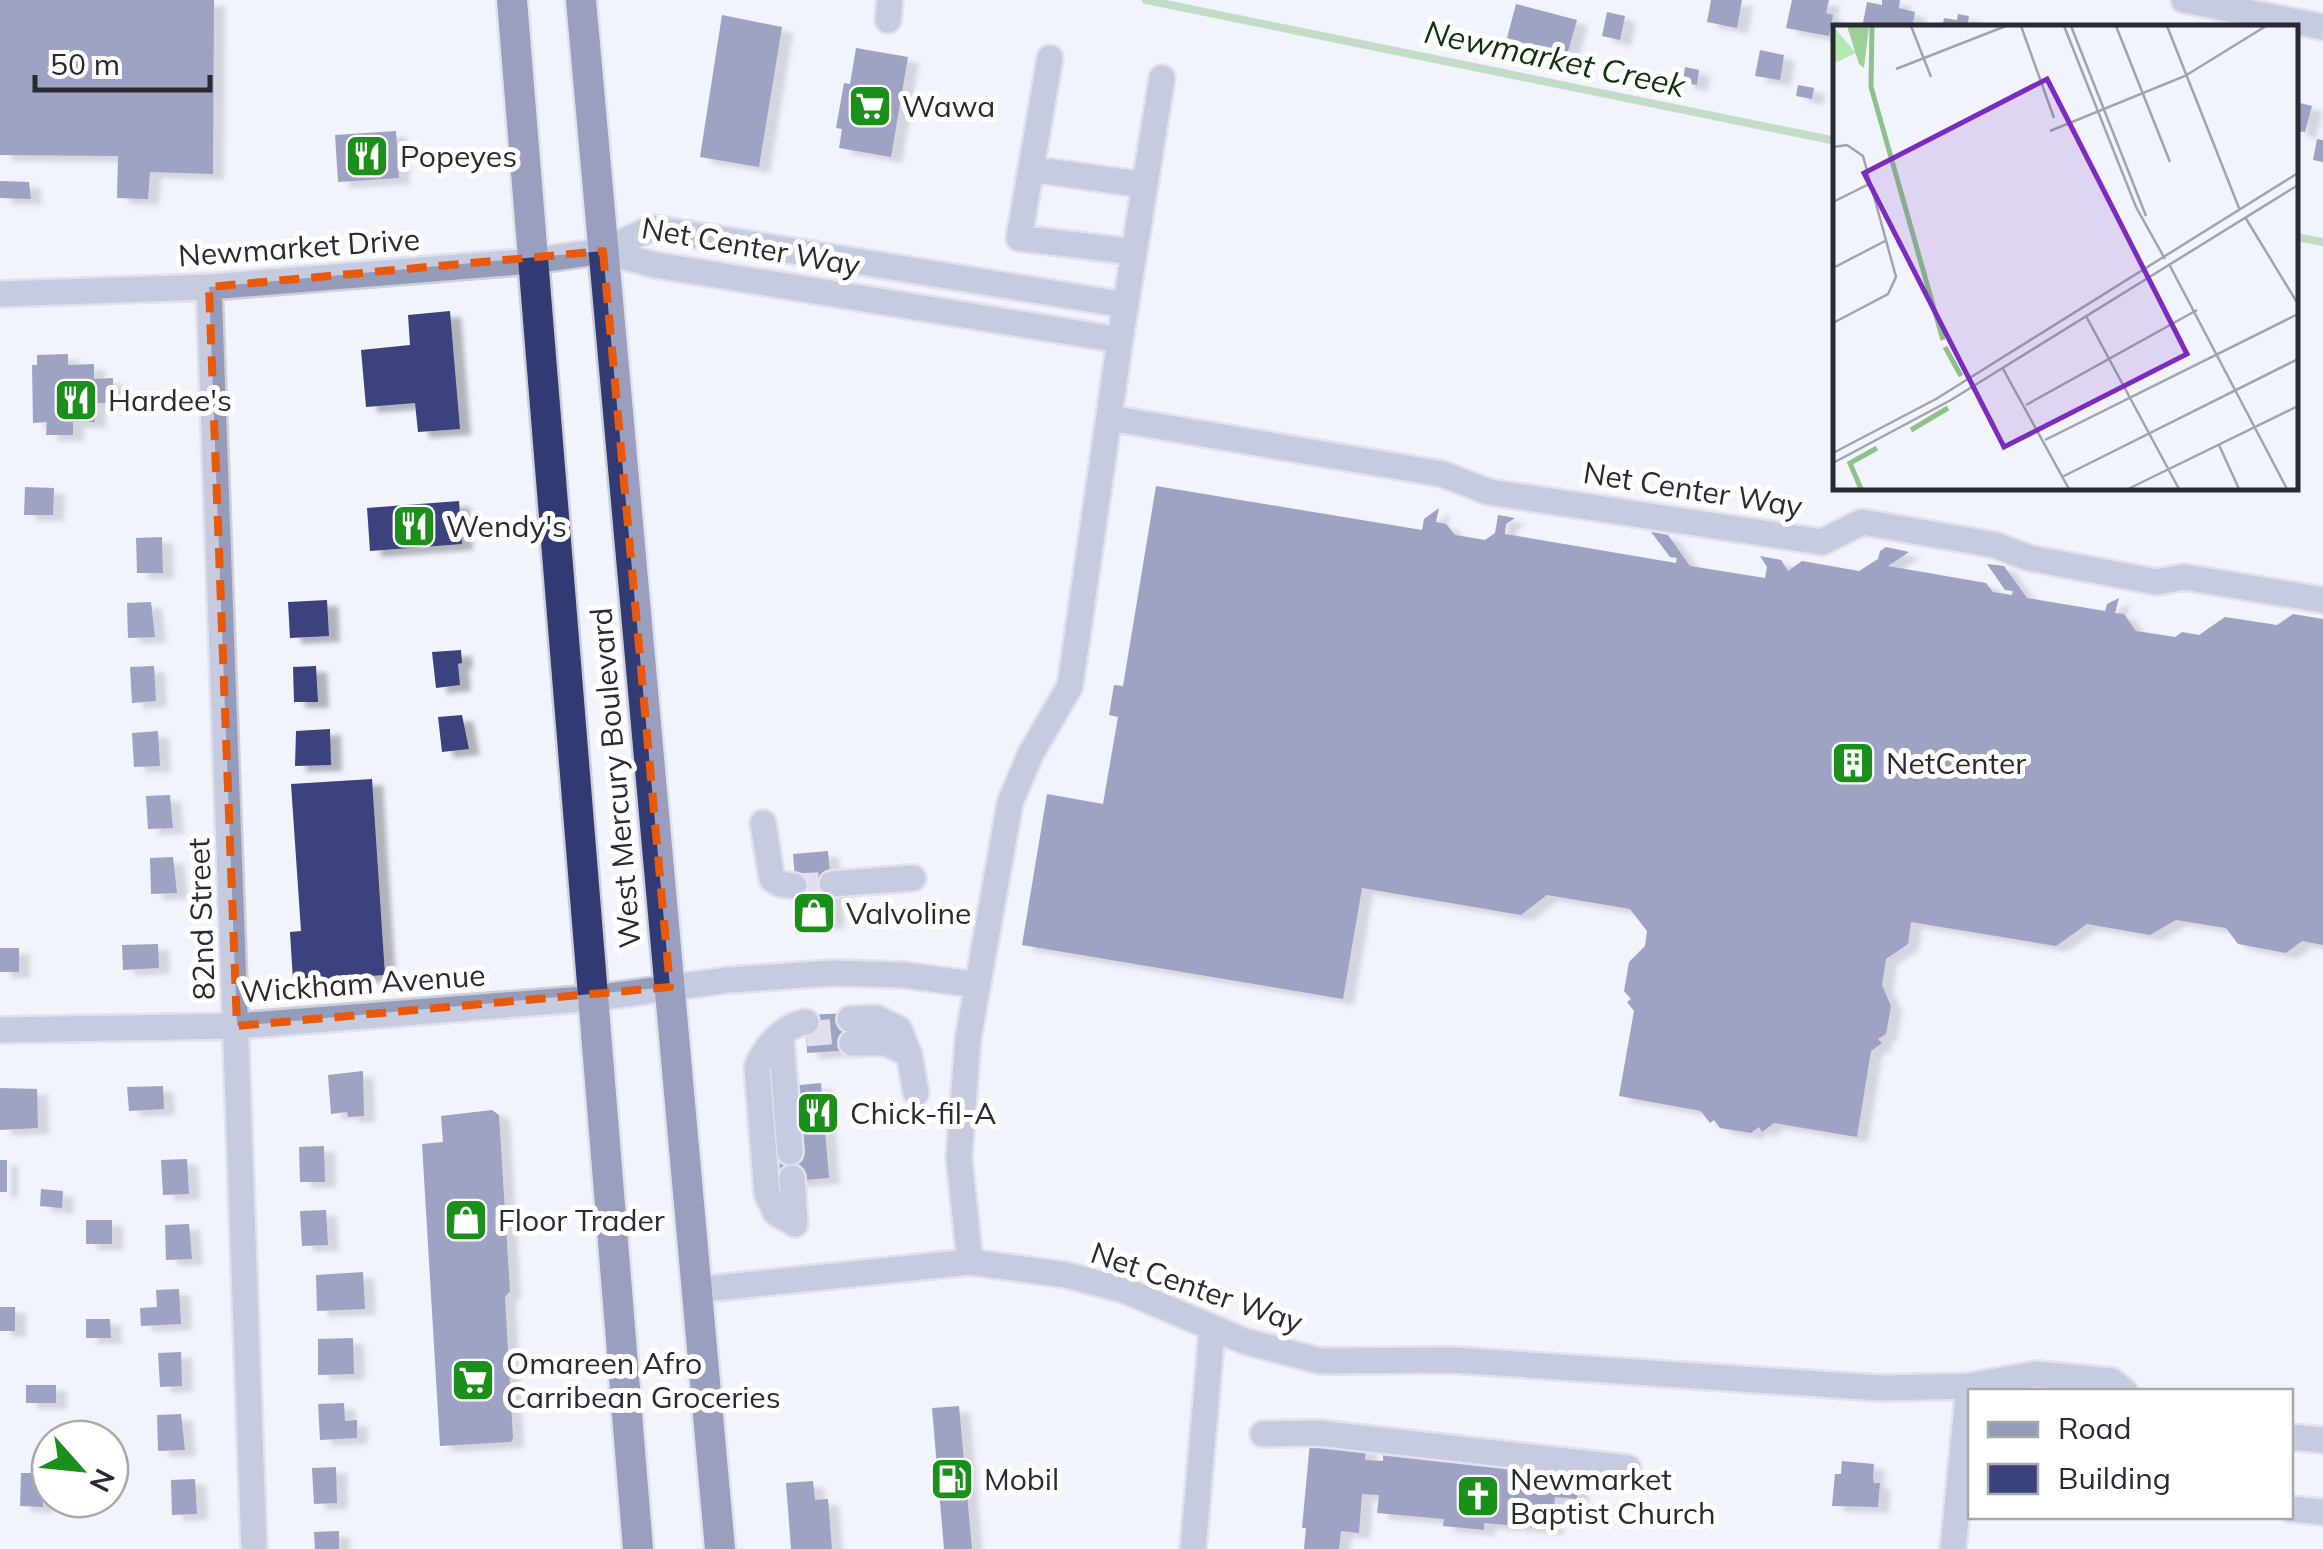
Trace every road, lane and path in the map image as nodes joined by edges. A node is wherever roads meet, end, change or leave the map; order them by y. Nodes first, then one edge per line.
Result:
1 (512, 0) edge
2 (581, 0) edge
3 (2184, 0) edge
4 (2231, 5) edge
5 (2323, 27) edge
6 (1050, 58) dead end
7 (1162, 78) dead end
8 (1031, 169) junction
9 (1145, 185) junction
10 (603, 251) junction
11 (1134, 252) junction
12 (532, 261) junction
13 (209, 287) junction
14 (0, 294) edge
15 (1126, 305) junction
16 (1120, 340) junction
17 (1109, 418) junction
18 (2323, 600) edge
19 (763, 823) dead end
20 (913, 878) dead end
21 (832, 884) tunnel mouth
22 (794, 886) dead end
23 (978, 985) junction
24 (670, 987) junction
25 (595, 998) junction
26 (238, 1026) junction
27 (0, 1030) edge
28 (851, 1031) tunnel mouth
29 (916, 1093) dead end
30 (795, 1224) joint
31 (970, 1262) junction
32 (696, 1290) junction
33 (1212, 1330) junction
34 (1969, 1386) junction
35 (1969, 1389) edge
36 (2121, 1389) edge
37 (1968, 1396) edge
38 (1262, 1434) dead end
39 (2293, 1437) edge
40 (2323, 1440) edge
41 (1628, 1468) dead end
42 (2293, 1510) edge
43 (2323, 1512) edge
44 (254, 1549) edge
45 (638, 1549) edge
46 (720, 1549) edge
47 (1193, 1549) edge
48 (1953, 1549) edge

1 - 12 highway, West Mercury Boulevard
2 - 10 highway, West Mercury Boulevard
3 - 4 street
4 - 5 street
6 - 8 street
7 - 9 street
8 - 9 street
8 - 11 street
9 - 11 street
10 - 12 street, Newmarket Drive
10 - 15 street, Net Center Way
10 - 16 street, Net Center Way
10 - 24 highway, West Mercury Boulevard
11 - 15 street
12 - 13 street, Newmarket Drive
12 - 25 highway, West Mercury Boulevard
13 - 14 street, Newmarket Drive
13 - 26 street, 82nd Street
15 - 16 street
16 - 17 street
17 - 18 street, Net Center Way
17 - 23 street
19 - 22 street
20 - 21 street
23 - 24 street, Wickham Avenue
23 - 31 street
24 - 25 street, Wickham Avenue
24 - 32 highway, West Mercury Boulevard
25 - 26 street, Wickham Avenue
25 - 45 highway, West Mercury Boulevard
26 - 27 street, Wickham Avenue
26 - 44 street, 82nd Street
28 - 29 street
30 - 30 street
31 - 32 street, Net Center Way
31 - 33 street, Net Center Way
32 - 46 highway, West Mercury Boulevard
33 - 34 street, Net Center Way
33 - 47 street
34 - 35 street
34 - 36 street, Net Center Way
37 - 48 street
38 - 41 street
39 - 40 street
42 - 43 street

